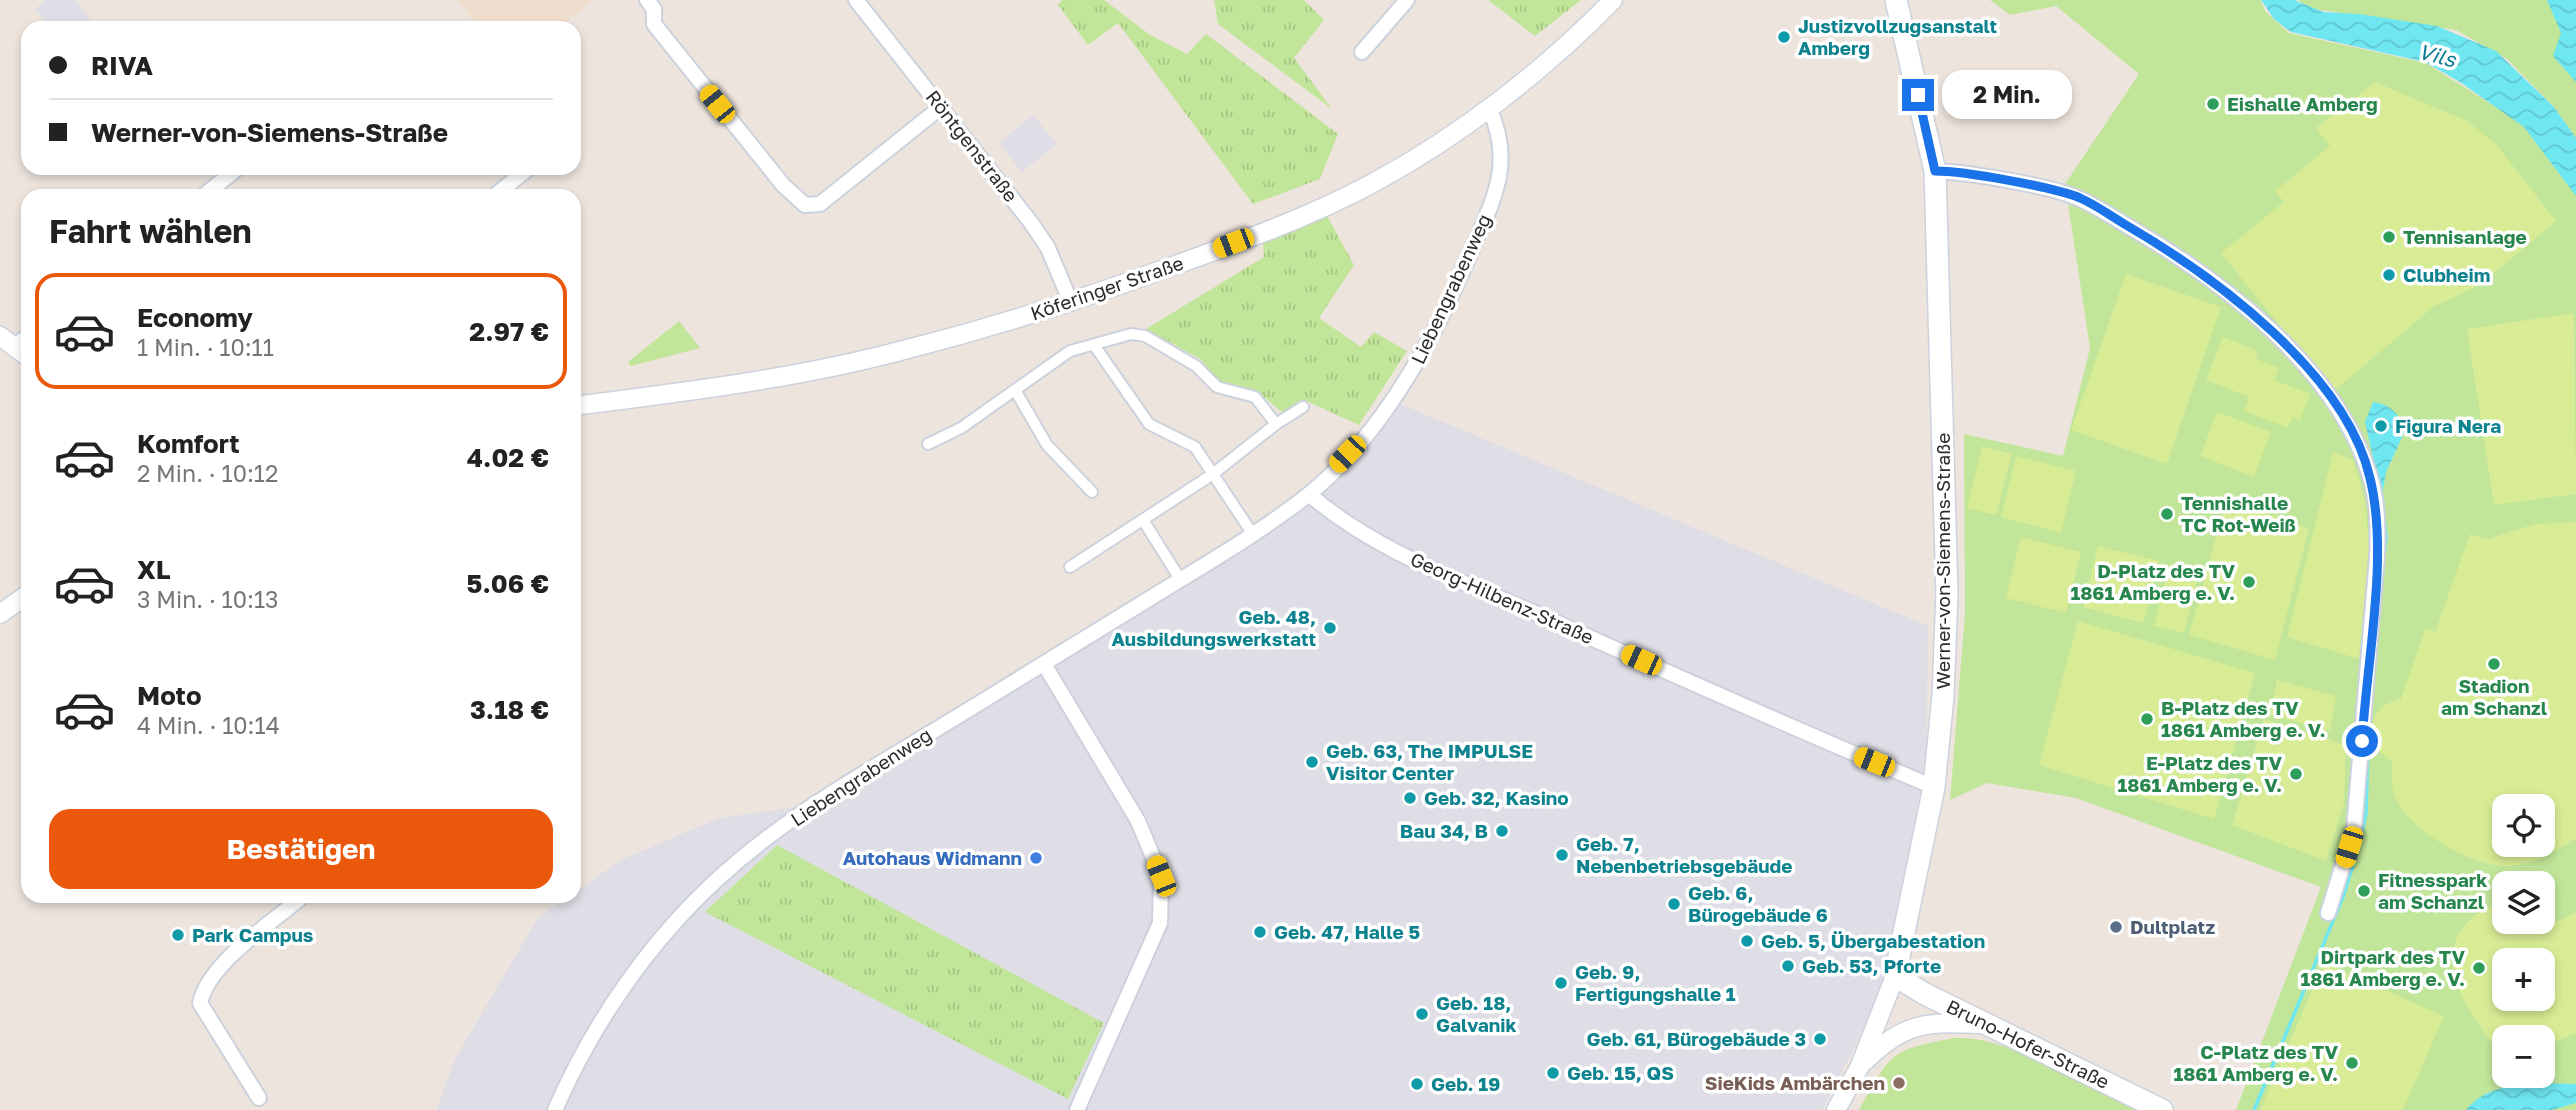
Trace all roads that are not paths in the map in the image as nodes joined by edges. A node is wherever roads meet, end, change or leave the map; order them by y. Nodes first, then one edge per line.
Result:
1 (648, 0) edge
2 (856, 0) edge
3 (1407, 0) edge
4 (1613, 0) edge
5 (1896, 0) edge
6 (1362, 52) dead end
7 (941, 107) junction
8 (1489, 108) junction
9 (1935, 171) junction
10 (230, 175) edge
11 (520, 175) edge
12 (214, 189) edge
13 (503, 189) edge
14 (1071, 303) junction
15 (1094, 345) junction
16 (1015, 390) junction
17 (581, 405) edge
18 (1303, 407) dead end
19 (1276, 425) junction
20 (928, 444) dead end
21 (1213, 474) junction
22 (1092, 492) dead end
23 (1309, 494) junction
24 (1143, 520) junction
25 (1252, 533) junction
26 (1070, 566) dead end
27 (1180, 579) junction
28 (21, 599) edge
29 (0, 614) edge
30 (1044, 664) junction
31 (1934, 787) junction
32 (295, 903) edge
33 (2328, 913) dead end
34 (1895, 976) junction
35 (1990, 1025) junction
36 (1860, 1066) junction
37 (259, 1098) dead end
38 (555, 1110) edge
39 (1077, 1110) edge
40 (1836, 1110) edge
41 (2162, 1110) edge

1 - 7 street
2 - 7 street, Röntgenstraße
3 - 6 street
4 - 8 street, Köferinger Straße
5 - 9 main road, Werner-von-Siemens-Straße
7 - 14 street, Röntgenstraße
8 - 14 street, Köferinger Straße
8 - 23 street, Liebengrabenweg
9 - 31 main road, Werner-von-Siemens-Straße
9 - 33 street
10 - 12 street
11 - 13 street
14 - 17 street, Köferinger Straße
15 - 16 street
15 - 19 street
15 - 21 street
16 - 20 street
16 - 22 street
18 - 19 street
19 - 21 street
21 - 24 street
21 - 25 street
23 - 25 street, Liebengrabenweg
23 - 31 street, Georg-Hilbenz-Straße
24 - 26 street
24 - 27 street
25 - 27 street, Liebengrabenweg
27 - 30 street, Liebengrabenweg
28 - 29 street
30 - 38 street, Liebengrabenweg
30 - 39 street
31 - 34 main road, Werner-von-Siemens-Straße
32 - 37 street
34 - 35 main road, Bruno-Hofer-Straße
34 - 36 street, Werner-von-Siemens-Straße
35 - 36 street
35 - 41 main road, Bruno-Hofer-Straße
36 - 40 street, Werner-von-Siemens-Straße

